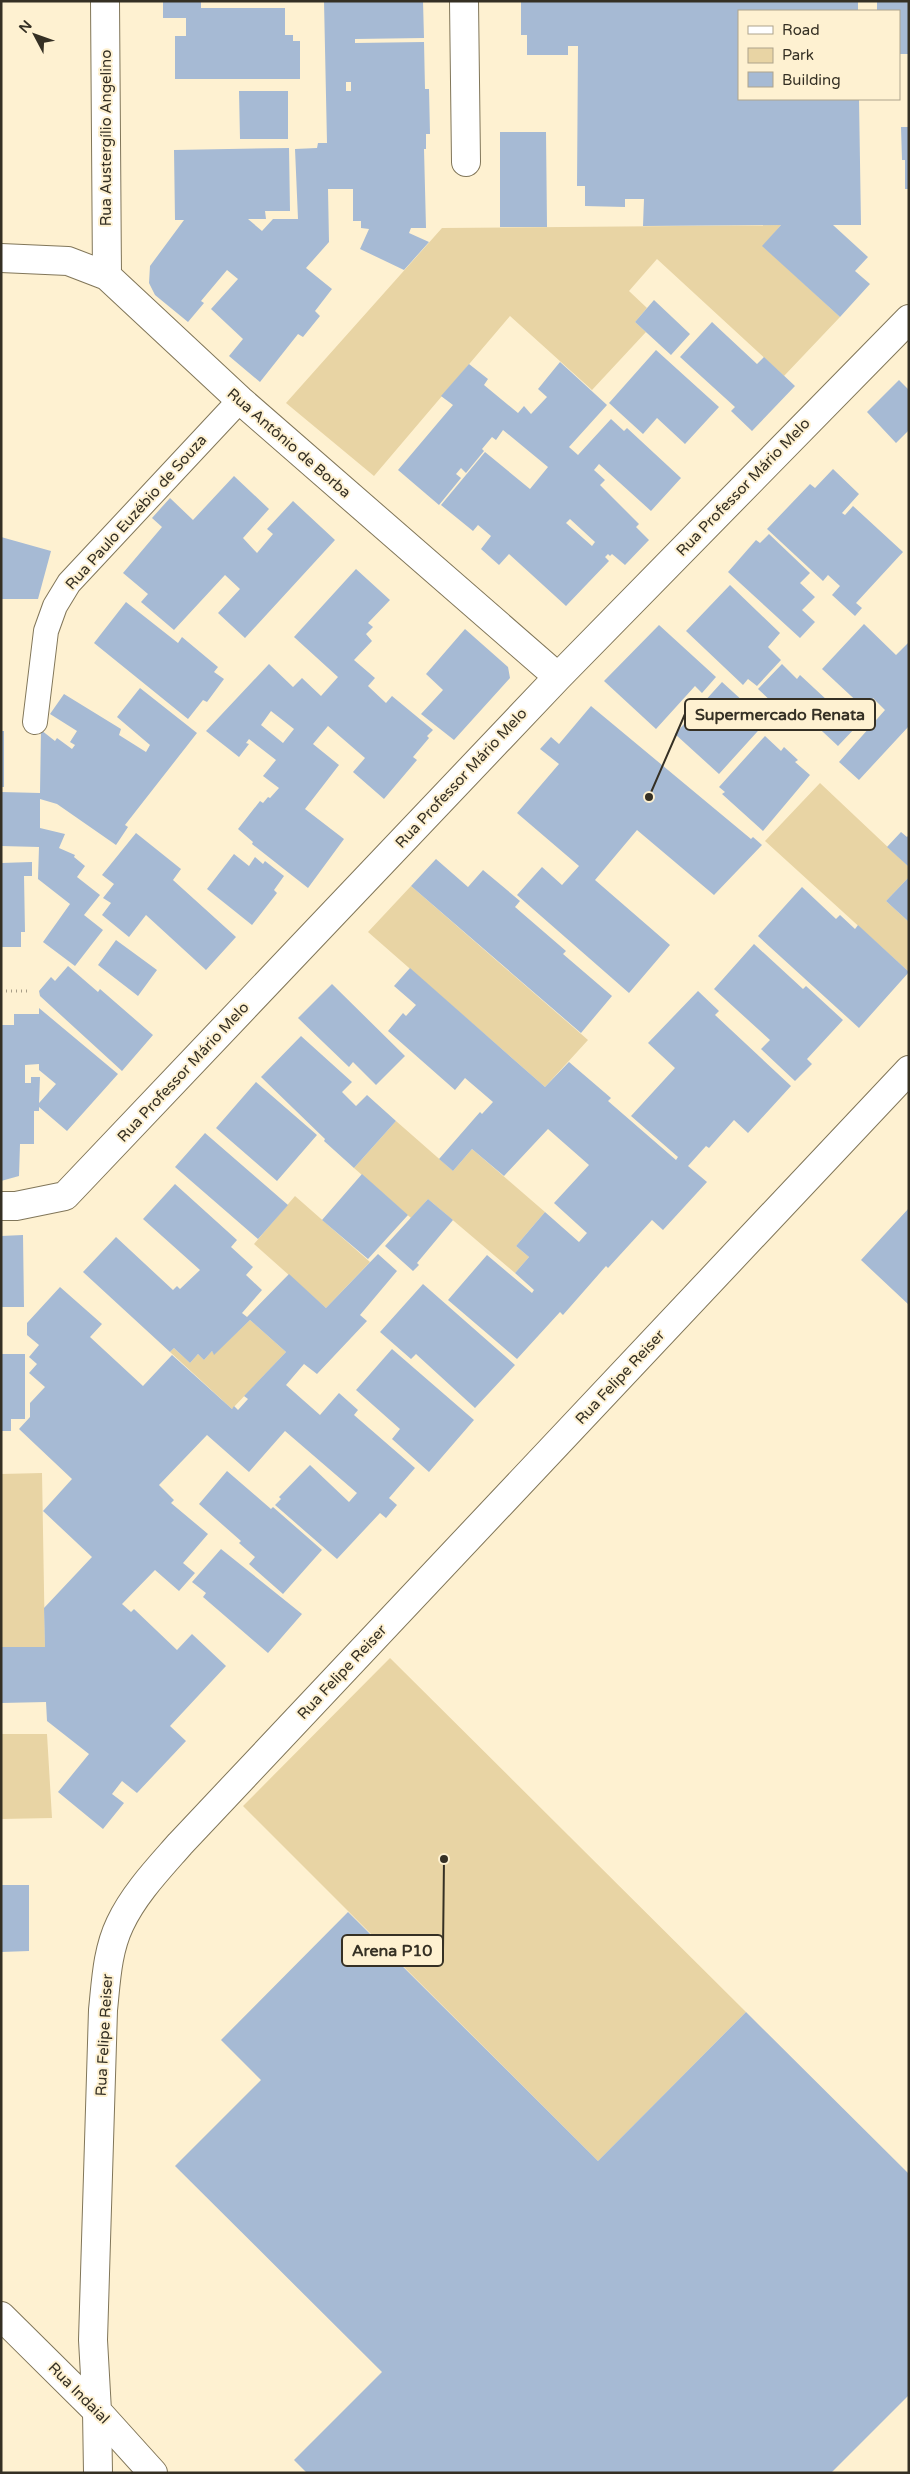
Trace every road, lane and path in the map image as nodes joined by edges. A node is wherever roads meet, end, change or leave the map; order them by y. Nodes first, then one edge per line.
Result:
1 (105, 1) edge
2 (464, 1) edge
3 (466, 162) dead end
4 (1, 258) edge
5 (107, 276) junction
6 (909, 319) edge
7 (240, 400) junction
8 (558, 676) junction
9 (35, 722) dead end
10 (1, 991) edge
11 (27, 991) dead end
12 (909, 1070) edge
13 (1, 1206) edge
14 (1, 2316) edge
15 (97, 2411) junction
16 (98, 2473) edge
17 (153, 2473) edge

1 - 5 street, Rua Austergílio Angelino
2 - 3 street
4 - 5 street, Rua Antônio de Borba
5 - 7 street, Rua Antônio de Borba
6 - 8 street, Rua Professor Mário Melo
7 - 8 street, Rua Antônio de Borba
7 - 9 lane, Rua Paulo Euzébio de Souza
8 - 13 street, Rua Professor Mário Melo
10 - 11 path
12 - 15 street, Rua Felipe Reiser
14 - 15 street, Rua Indaial
15 - 16 street, Rua Felipe Reiser
15 - 17 street, Rua Indaial

